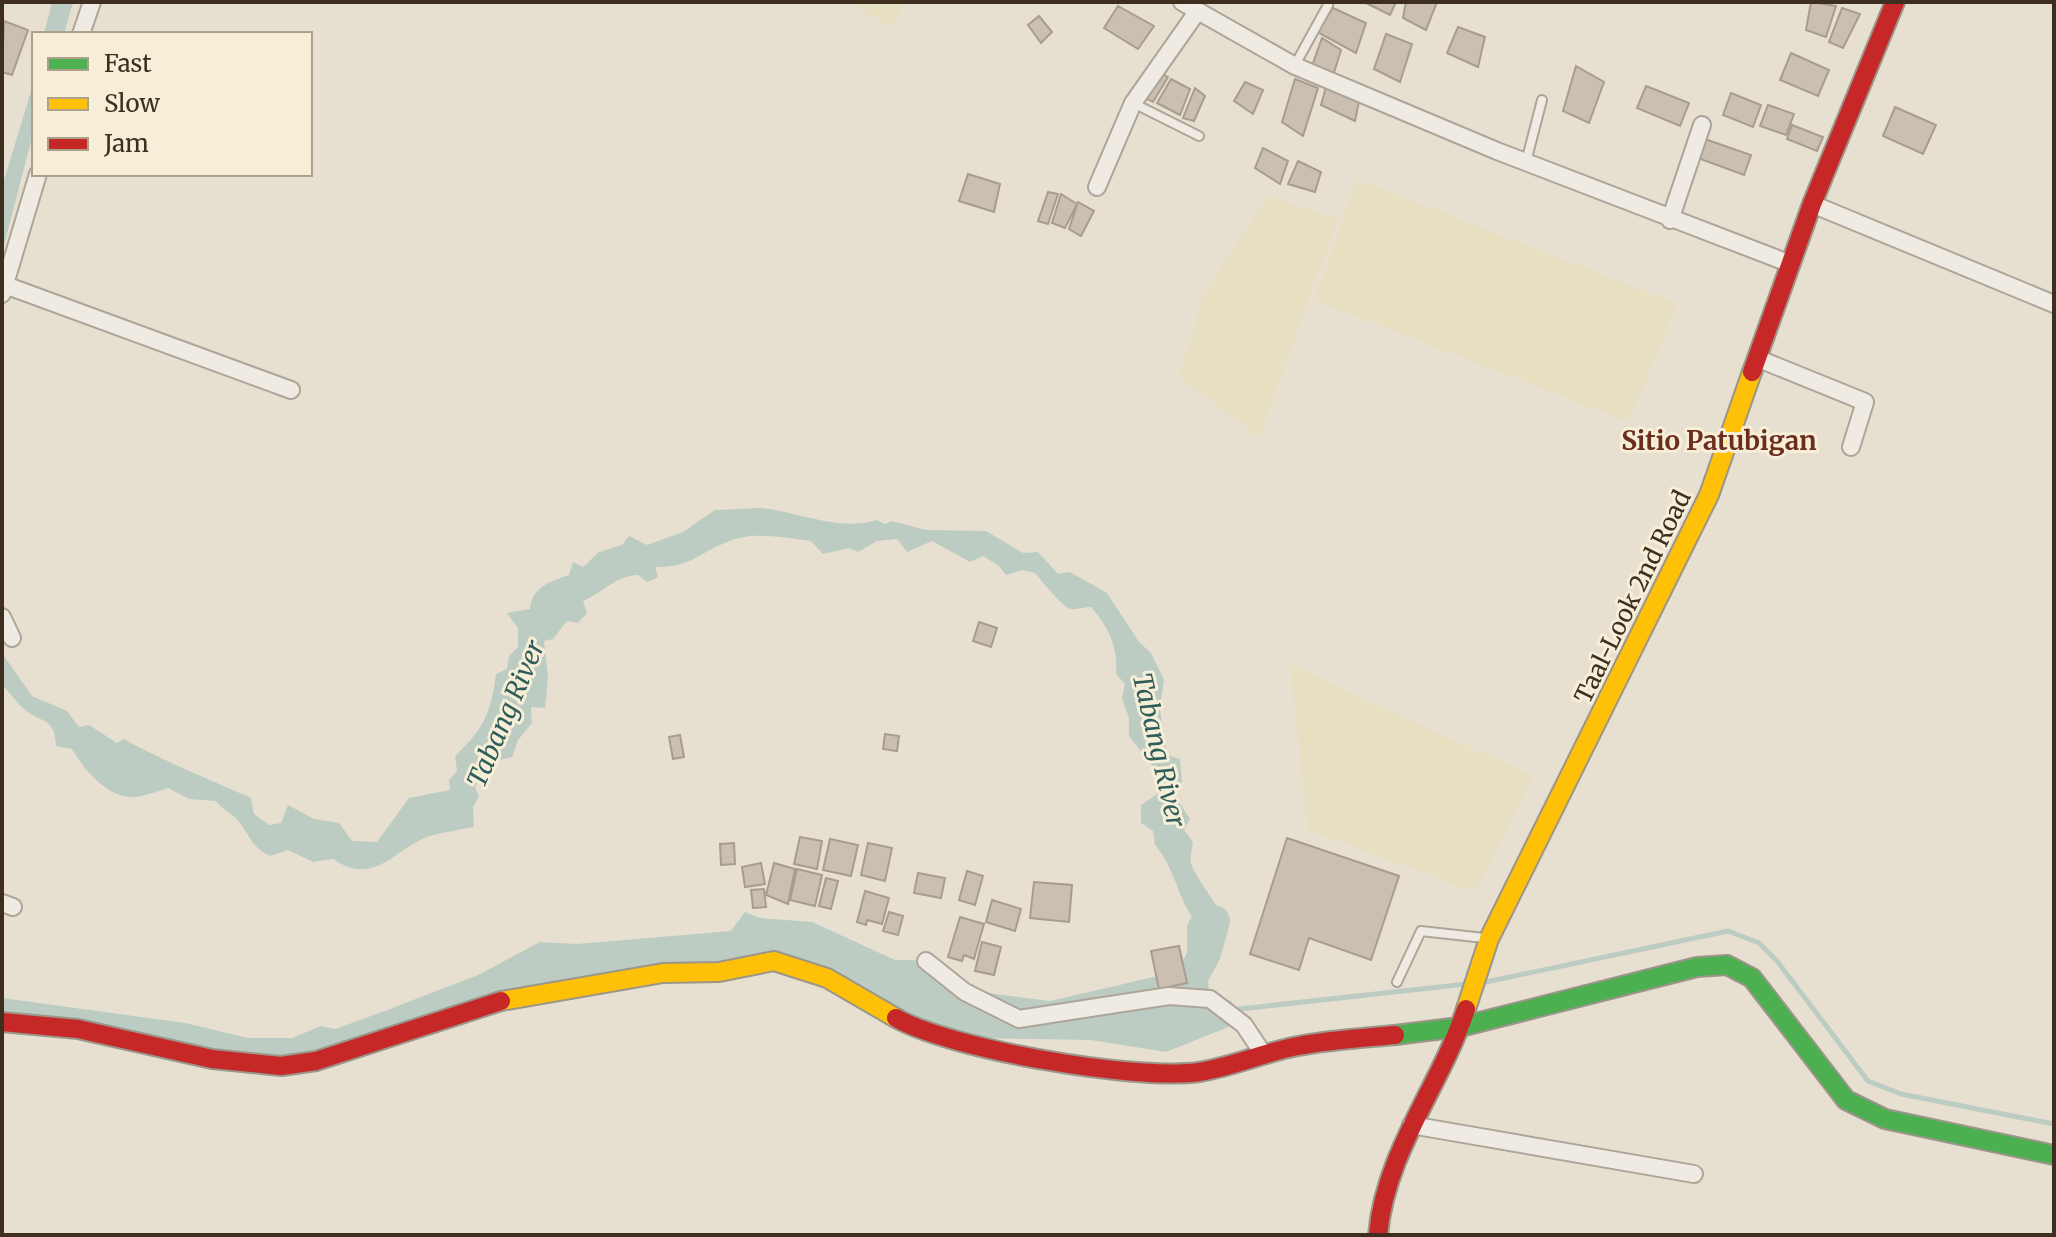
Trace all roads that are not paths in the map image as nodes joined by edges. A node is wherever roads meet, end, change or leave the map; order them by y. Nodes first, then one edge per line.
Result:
1 (92, 2) edge
2 (1182, 2) edge
3 (1895, 2) edge
4 (1328, 5) dead end
5 (1197, 12) junction
6 (82, 32) edge
7 (1295, 66) junction
8 (1542, 100) dead end
9 (1133, 103) junction
10 (1702, 125) dead end
11 (1199, 136) dead end
12 (1526, 163) junction
13 (37, 176) edge
14 (1097, 187) dead end
15 (1812, 204) junction
16 (1670, 220) junction
17 (1791, 264) junction
18 (4, 290) edge
19 (2054, 304) edge
20 (1759, 359) junction
21 (291, 390) dead end
22 (1851, 447) dead end
23 (2, 617) edge
24 (12, 638) dead end
25 (1489, 939) junction
26 (926, 961) dead end
27 (1397, 982) dead end
28 (2, 1022) edge
29 (1462, 1023) junction
30 (1261, 1049) junction
31 (1411, 1125) junction
32 (2054, 1155) edge
33 (1694, 1174) dead end
34 (1378, 1235) edge

1 - 6 street
2 - 5 street
3 - 15 street, Taal-Look 2nd Road
4 - 7 lane
5 - 7 street
5 - 9 street
7 - 12 street
8 - 12 lane
9 - 11 lane
9 - 14 street
10 - 16 street
12 - 16 street
13 - 18 street
15 - 17 street, Taal-Look 2nd Road
15 - 19 street
16 - 17 street
17 - 20 street, Taal-Look 2nd Road
18 - 21 street
20 - 22 street
20 - 25 street, Taal-Look 2nd Road
23 - 24 street
25 - 27 lane
25 - 29 street, Taal-Look 2nd Road
26 - 30 street
28 - 30 street
29 - 30 street
29 - 31 street
29 - 32 street
31 - 33 street
31 - 34 street

